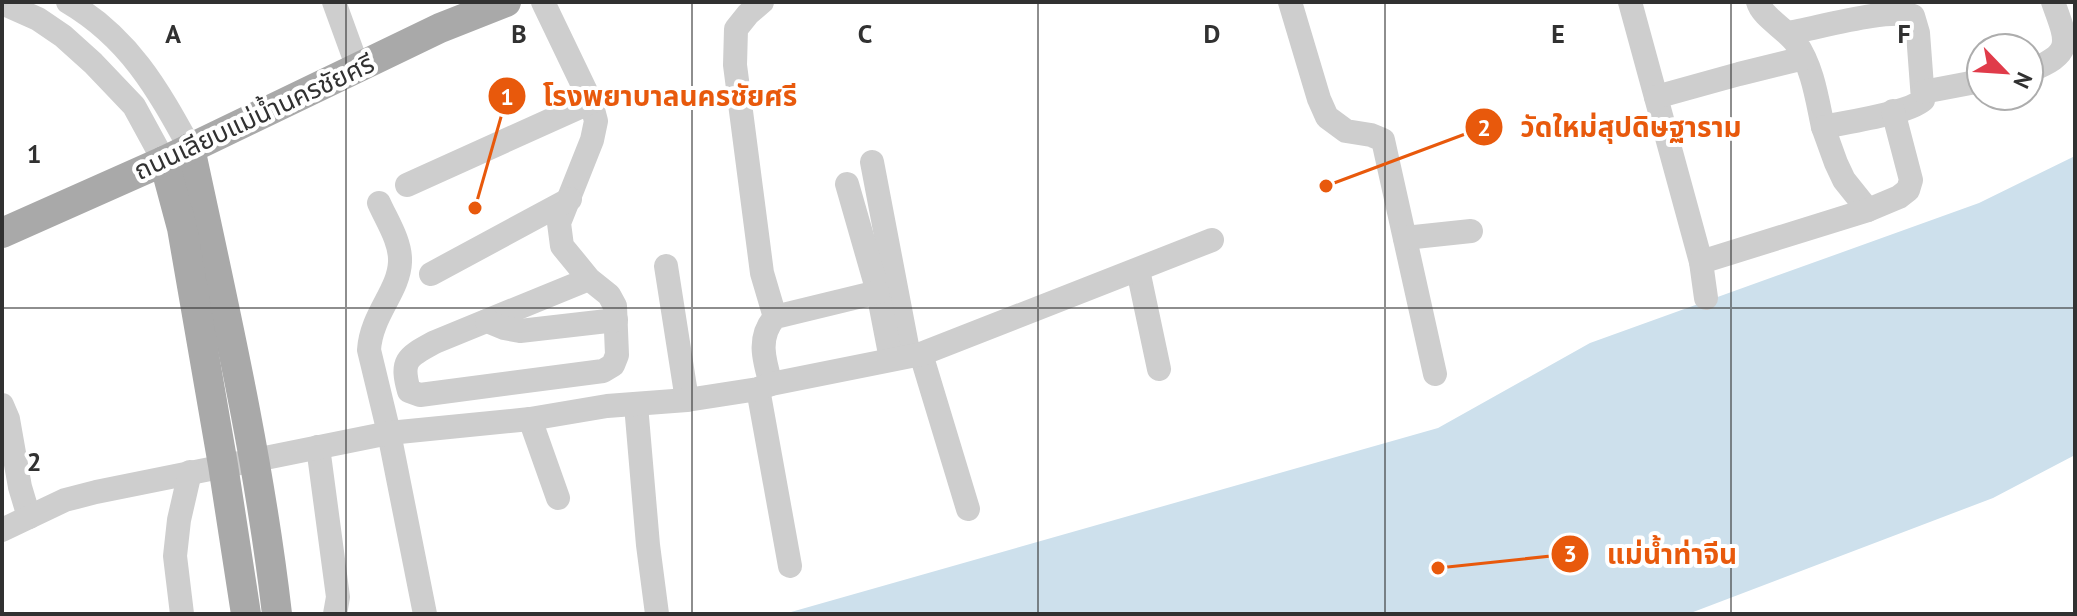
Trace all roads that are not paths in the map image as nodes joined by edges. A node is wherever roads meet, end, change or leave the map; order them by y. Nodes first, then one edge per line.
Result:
1 (68, 2) edge
2 (334, 2) edge
3 (506, 2) edge
4 (543, 2) edge
5 (762, 2) edge
6 (1290, 2) edge
7 (1630, 2) edge
8 (1758, 2) edge
9 (2053, 2) edge
10 (2, 3) edge
11 (1788, 33) junction
12 (1804, 58) junction
13 (2045, 64) edge
14 (358, 68) junction
15 (1965, 84) edge
16 (1923, 92) junction
17 (1656, 97) junction
18 (591, 102) junction
19 (1893, 111) junction
20 (1823, 127) junction
21 (177, 155) junction
22 (872, 162) dead end
23 (847, 184) dead end
24 (407, 185) dead end
25 (570, 199) junction
26 (379, 203) dead end
27 (1868, 210) junction
28 (1471, 231) dead end
29 (2, 233) edge
30 (1405, 238) junction
31 (1212, 240) dead end
32 (1701, 262) junction
33 (666, 266) dead end
34 (1138, 270) junction
35 (431, 274) dead end
36 (589, 279) junction
37 (878, 292) junction
38 (1706, 298) dead end
39 (775, 317) junction
40 (616, 320) junction
41 (487, 321) junction
42 (907, 356) junction
43 (1159, 369) dead end
44 (1435, 374) dead end
45 (765, 386) junction
46 (687, 400) junction
47 (2, 405) edge
48 (636, 405) junction
49 (530, 419) junction
50 (389, 433) junction
51 (318, 447) junction
52 (253, 460) junction
53 (223, 465) junction
54 (190, 472) junction
55 (558, 498) dead end
56 (968, 509) dead end
57 (29, 517) junction
58 (2, 530) edge
59 (790, 566) dead end
60 (182, 614) edge
61 (246, 614) edge
62 (277, 614) edge
63 (335, 614) edge
64 (425, 614) edge
65 (657, 614) edge

1 - 21 street
2 - 14 street
3 - 14 main road, ถนนเลียบแม่น้ำนครชัยศรี
4 - 18 street
5 - 39 street
6 - 30 street
7 - 17 street
8 - 11 street
9 - 13 street
10 - 21 street
11 - 12 street
11 - 16 street
12 - 17 street
12 - 20 street
14 - 21 main road, ถนนเลียบแม่น้ำนครชัยศรี
15 - 16 street
16 - 19 street
17 - 32 street
18 - 24 street
18 - 25 street
19 - 20 street
19 - 27 street
20 - 27 street
21 - 29 main road, ถนนเลียบแม่น้ำนครชัยศรี
21 - 52 main road
21 - 53 main road
22 - 42 street
23 - 37 street
25 - 35 street
25 - 36 street
26 - 50 street
27 - 32 street
28 - 30 street
30 - 44 street
31 - 34 street
32 - 38 street
33 - 46 street
34 - 42 street
34 - 43 street
36 - 40 street
36 - 41 street
37 - 39 street
37 - 42 street
39 - 45 street
40 - 41 street
40 - 41 street
42 - 45 street
42 - 56 street
45 - 46 street
45 - 59 street
46 - 48 street
47 - 57 street
48 - 49 street
48 - 65 street
49 - 50 street
49 - 55 street
50 - 51 street
50 - 64 street
51 - 52 street
51 - 63 street
52 - 53 street
52 - 62 main road
53 - 54 street
53 - 61 main road
54 - 57 street
54 - 60 street
57 - 58 street

